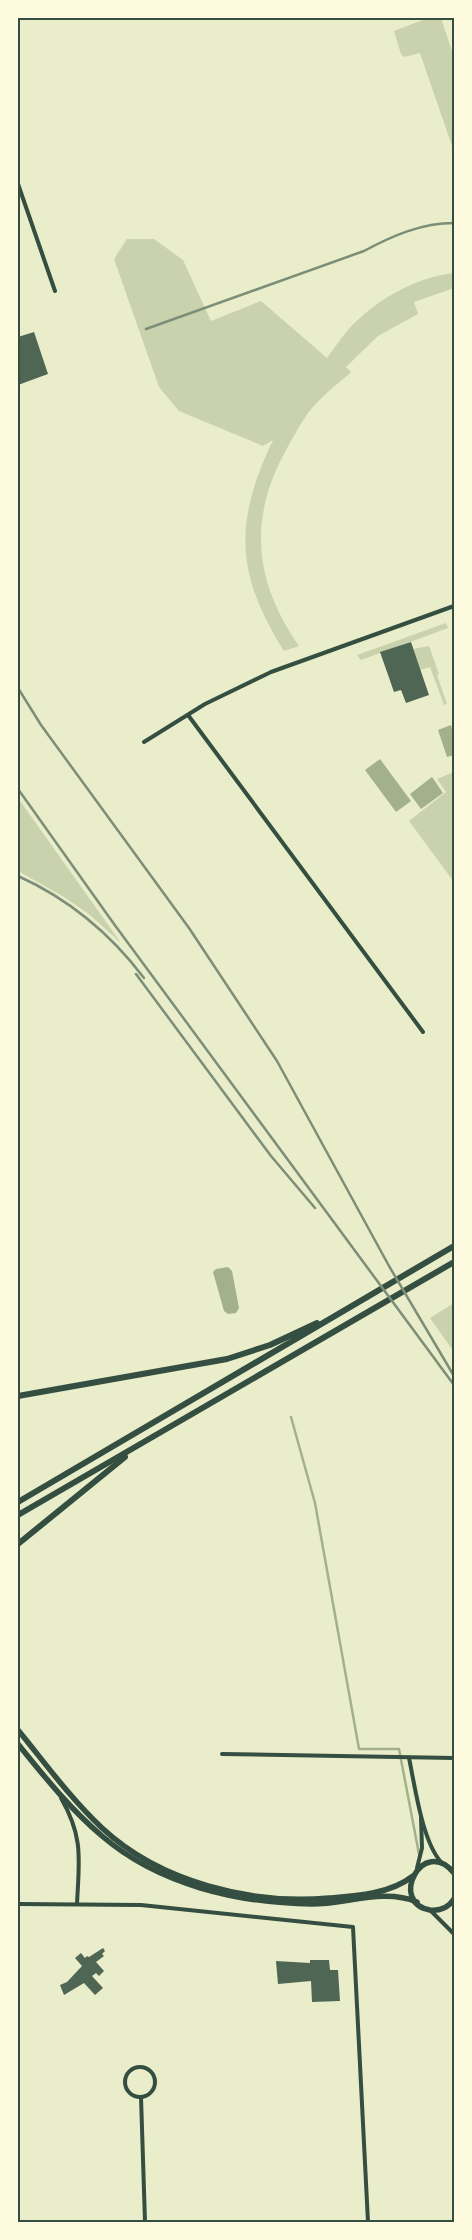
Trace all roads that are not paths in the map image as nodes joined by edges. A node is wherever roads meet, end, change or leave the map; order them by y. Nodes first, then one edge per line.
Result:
1 (18, 184) edge
2 (55, 290) dead end
3 (454, 606) edge
4 (188, 715) junction
5 (144, 742) dead end
6 (423, 1032) dead end
7 (454, 1246) edge
8 (454, 1262) edge
9 (352, 1306) junction
10 (18, 1396) edge
11 (144, 1442) junction
12 (18, 1502) edge
13 (18, 1515) edge
14 (18, 1544) edge
15 (18, 1730) edge
16 (18, 1744) edge
17 (222, 1754) dead end
18 (409, 1758) junction
19 (454, 1758) edge
20 (56, 1789) junction
21 (420, 1814) junction
22 (442, 1864) junction
23 (417, 1870) junction
24 (453, 1870) edge
25 (412, 1876) junction
26 (454, 1900) edge
27 (417, 1902) junction
28 (18, 1904) edge
29 (77, 1904) junction
30 (428, 1909) junction
31 (454, 1912) edge
32 (454, 1934) edge
33 (141, 2097) junction
34 (145, 2222) edge
35 (368, 2222) edge

1 - 2 street
3 - 4 street
4 - 5 street
4 - 6 street
7 - 9 highway
8 - 11 highway
9 - 10 highway
9 - 12 highway
11 - 13 highway
11 - 14 highway
15 - 25 main road
16 - 20 main road
17 - 18 street
18 - 19 street
18 - 21 street
20 - 27 main road
20 - 29 street
21 - 22 street
21 - 23 street
22 - 23 main road
22 - 24 main road
23 - 25 main road
25 - 27 main road
26 - 30 main road
26 - 31 street
27 - 30 main road
28 - 29 street
29 - 35 street
30 - 32 street
33 - 33 street
33 - 34 street

